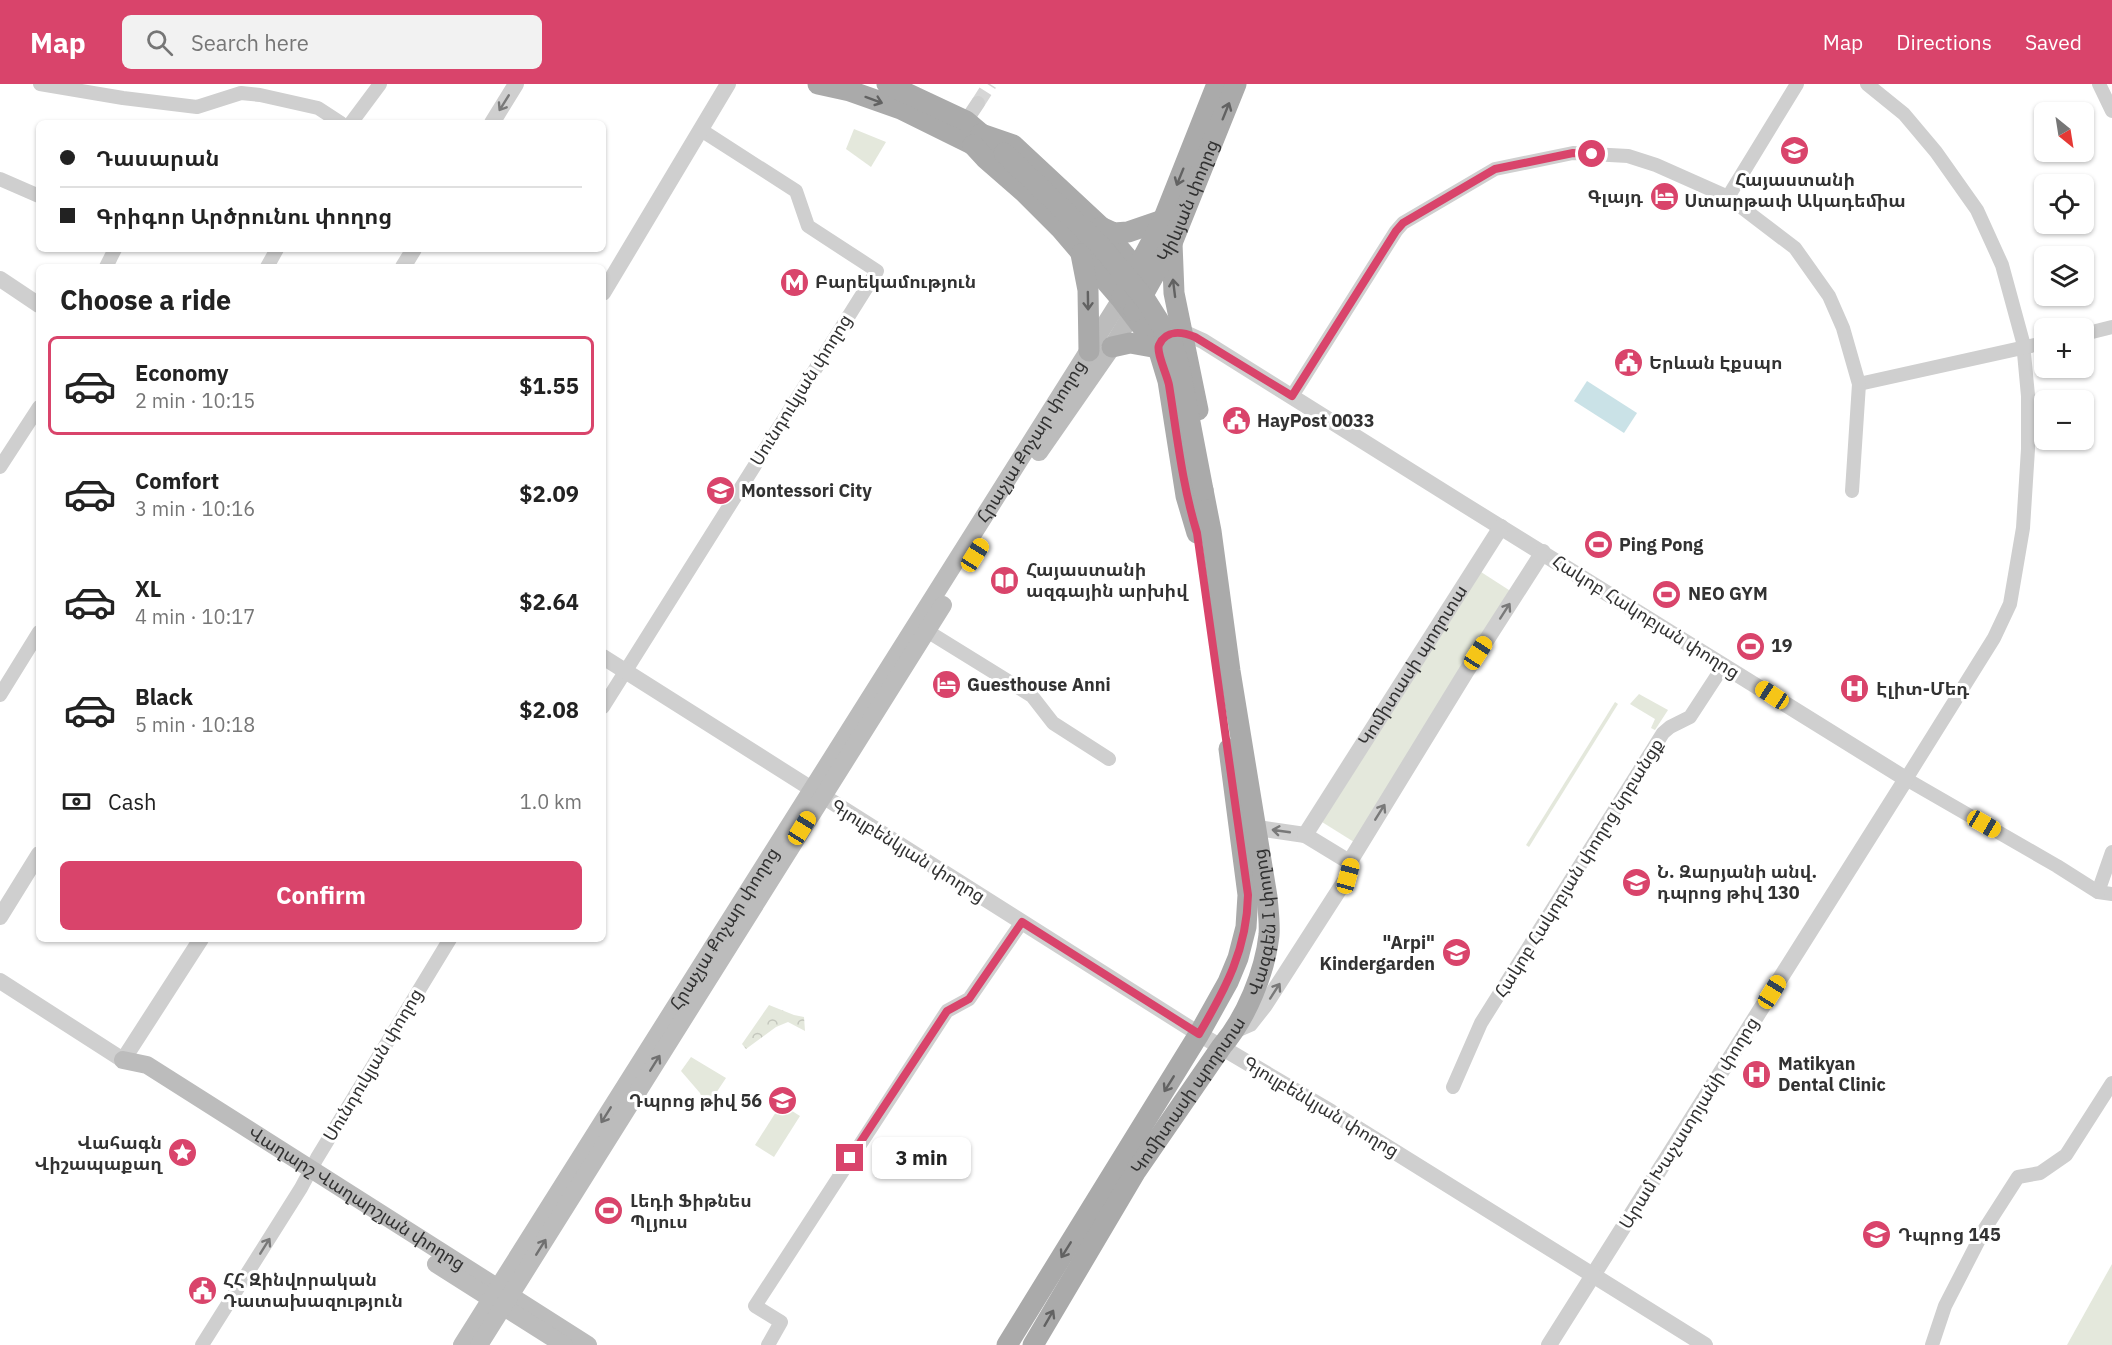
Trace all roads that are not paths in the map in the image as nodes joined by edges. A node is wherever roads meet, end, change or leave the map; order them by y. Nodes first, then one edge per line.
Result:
1 (40, 84) edge
2 (380, 84) edge
3 (516, 84) edge
4 (728, 84) edge
5 (818, 84) edge
6 (887, 84) edge
7 (1217, 84) edge
8 (1236, 84) edge
9 (1797, 84) edge
10 (1868, 84) edge
11 (2099, 84) edge
12 (978, 103) tunnel mouth
13 (2112, 111) edge
14 (336, 120) edge
15 (353, 120) edge
16 (494, 120) edge
17 (701, 130) junction
18 (973, 133) junction
19 (0, 179) edge
20 (36, 195) edge
21 (1728, 197) junction
22 (1162, 220) junction
23 (1101, 227) junction
24 (1172, 243) junction
25 (1080, 251) junction
26 (0, 279) edge
27 (606, 288) edge
28 (1132, 290) junction
29 (36, 304) edge
30 (2112, 327) edge
31 (1184, 332) junction
32 (2094, 332) edge
33 (2034, 346) edge
34 (1112, 347) junction
35 (1158, 348) junction
36 (2024, 348) junction
37 (1089, 351) junction
38 (1859, 384) junction
39 (1292, 396) junction
40 (36, 412) edge
41 (0, 467) edge
42 (1852, 491) dead end
43 (1501, 527) junction
44 (1204, 530) junction
45 (1543, 552) junction
46 (927, 631) junction
47 (36, 637) edge
48 (606, 659) edge
49 (1724, 665) junction
50 (626, 672) junction
51 (0, 695) edge
52 (606, 702) edge
53 (1109, 759) dead end
54 (1906, 779) junction
55 (816, 793) junction
56 (1257, 828) junction
57 (1305, 834) junction
58 (2112, 852) edge
59 (36, 859) edge
60 (1351, 863) junction
61 (2105, 893) edge
62 (0, 917) edge
63 (1022, 922) junction
64 (199, 942) edge
65 (448, 942) edge
66 (0, 981) edge
67 (1199, 1034) junction
68 (1228, 1039) junction
69 (123, 1060) junction
70 (2112, 1083) edge
71 (1454, 1087) dead end
72 (309, 1175) junction
73 (1594, 1275) junction
74 (500, 1298) junction
75 (1553, 1344) edge
76 (202, 1345) edge
77 (462, 1345) edge
78 (479, 1345) edge
79 (564, 1345) edge
80 (588, 1345) edge
81 (768, 1345) edge
82 (1007, 1345) edge
83 (1033, 1345) edge
84 (1705, 1345) edge
85 (1932, 1345) edge

1 - 14 street
2 - 15 street
3 -> 16 street
4 - 17 street
5 -> 18 main road
6 - 18 main road
7 -> 22 main road, Կիևյան փողոց
24 -> 8 main road, Կիևյան փողոց
9 - 21 street
10 - 36 street
11 - 13 street
12 - 18 street
17 - 27 street
17 - 50 street, Սունդուկյան փողոց
18 - 23 main road
18 - 25 main road
18 - 28 main road, bridge
19 - 20 street
21 - 38 street
21 - 39 street
22 - 23 main road
22 - 28 main road, Կիևյան փողոց
23 - 25 main road
23 - 28 main road
24 - 28 main road, Կիևյան փողոց
31 -> 24 main road, Վազգեն I փողոց
25 - 28 main road
25 -> 37 main road
26 - 29 street
28 - 34 main road, Հրաչյա Քոչար փողոց
28 - 35 main road
28 - 37 main road, Հրաչյա Քոչար փողոց
28 - 44 main road, Վազգեն I փողոց, bridge
30 - 32 street
31 - 35 main road
31 - 39 street, Հակոբ Հակոբյան փողոց
31 - 44 main road, Վազգեն I փողոց
33 - 36 street
34 - 35 main road
34 - 46 main road, Հրաչյա Քոչար փողոց
35 - 44 main road, Վազգեն I փողոց
36 - 38 street
36 - 54 street
37 - 55 main road, Հրաչյա Քոչար փողոց
38 - 42 street
39 - 43 street, Հակոբ Հակոբյան փողոց
40 - 41 street
43 - 45 street, Հակոբ Հակոբյան փողոց
43 - 57 street, Կոմիտասի պողոտա
44 - 56 main road, Վազգեն I փողոց
44 - 67 main road, Վազգեն I փողոց
45 - 49 street, Հակոբ Հակոբյան փողոց
60 -> 45 street, Կոմիտասի պողոտա
46 - 53 street
46 - 55 main road, Հրաչյա Քոչար փողոց
47 - 51 street
48 - 50 street, Գյուլբենկյան փողոց
49 - 54 street, Հակոբ Հակոբյան փողոց
49 - 71 street, Հակոբ Հակոբյան փողոց նրբանցք
50 - 52 street, Սունդուկյան փողոց
50 - 55 street, Գյուլբենկյան փողոց
54 - 61 street, Հակոբ Հակոբյան փողոց
54 - 73 street, Արամ Խաչատրյանի փողոց
55 - 63 street, Գյուլբենկյան փողոց
55 - 74 main road, Հրաչյա Քոչար փողոց
57 -> 56 street
56 - 68 main road, Վազգեն I փողոց
57 - 60 street
58 - 61 street
59 - 62 street
68 -> 60 street, Կոմիտասի պողոտա
63 - 67 street, Գյուլբենկյան փողոց
63 - 81 street
64 - 69 street
65 - 72 street, Սունդուկյան փողոց
66 - 69 street, Վաղարշ Վաղարշյան փողոց
67 - 68 street, Գյուլբենկյան փողոց
67 -> 82 main road, Կոմիտասի պողոտա
68 - 73 street, Գյուլբենկյան փողոց
83 -> 68 main road, Կոմիտասի պողոտա
69 - 72 main road, Վաղարշ Վաղարշյան փողոց
70 - 85 street
72 - 74 main road, Վաղարշ Վաղարշյան փողոց
76 -> 72 street, Սունդուկյան փողոց
73 - 75 street, Արամ Խաչատրյանի փողոց
73 - 84 street, Գյուլբենկյան փողոց
74 - 77 main road, Հրաչյա Քոչար փողոց
74 - 78 main road, Հրաչյա Քոչար փողոց
74 - 79 main road, Վաղարշ Վաղարշյան փողոց
74 - 80 main road, Վաղարշ Վաղարշյան փողոց

